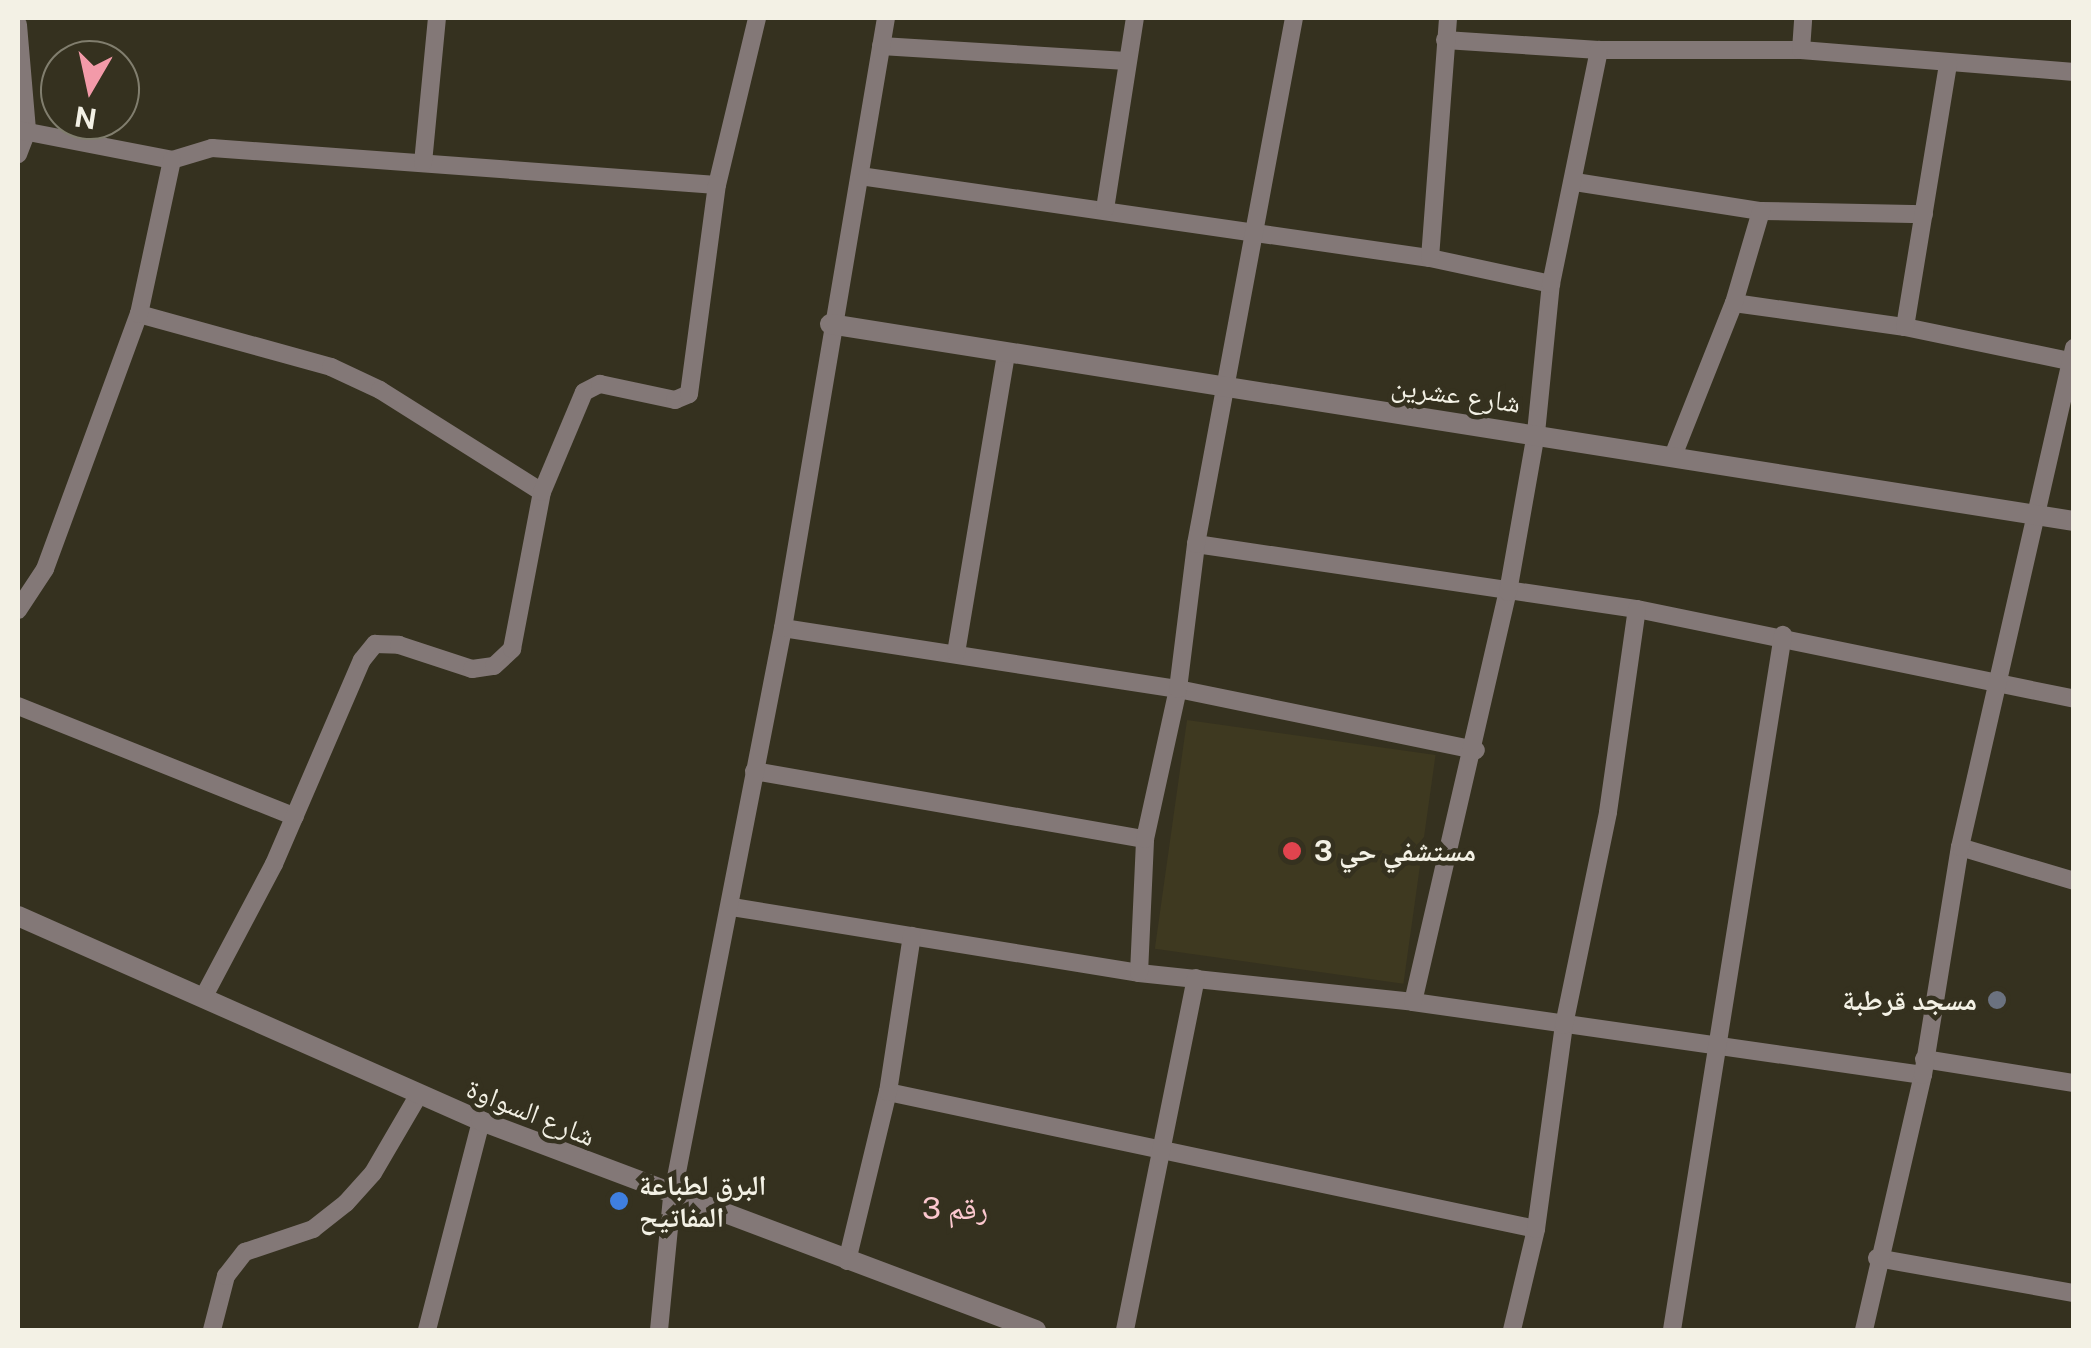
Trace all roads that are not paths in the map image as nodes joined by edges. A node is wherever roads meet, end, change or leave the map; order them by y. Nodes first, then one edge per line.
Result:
1 (437, 18) edge
2 (756, 18) edge
3 (886, 18) edge
4 (1135, 18) edge
5 (1294, 18) edge
6 (1448, 18) edge
7 (1802, 18) edge
8 (18, 25) edge
9 (1446, 40) junction
10 (881, 46) junction
11 (1599, 50) junction
12 (1801, 50) junction
13 (1127, 60) junction
14 (1948, 63) junction
15 (2074, 72) edge
16 (22, 130) edge
17 (18, 154) edge
18 (172, 160) junction
19 (423, 164) junction
20 (860, 176) junction
21 (1575, 182) junction
22 (717, 185) junction
23 (1105, 208) junction
24 (1761, 211) junction
25 (1924, 214) junction
26 (1259, 233) junction
27 (1430, 258) junction
28 (1551, 284) junction
29 (1734, 303) junction
30 (140, 314) junction
31 (830, 324) junction
32 (1905, 327) junction
33 (1006, 356) junction
34 (2073, 358) edge
35 (1226, 390) junction
36 (1536, 433) junction
37 (1673, 456) junction
38 (542, 492) junction
39 (2036, 514) junction
40 (2074, 521) edge
41 (1196, 544) junction
42 (1508, 592) junction
43 (1636, 608) junction
44 (18, 610) edge
45 (784, 628) junction
46 (1783, 635) junction
47 (956, 653) junction
48 (1999, 682) junction
49 (1178, 689) junction
50 (2074, 699) edge
51 (18, 706) edge
52 (1476, 750) junction
53 (754, 771) junction
54 (295, 817) junction
55 (1145, 839) junction
56 (1960, 847) junction
57 (2074, 881) edge
58 (732, 907) junction
59 (18, 916) edge
60 (912, 936) junction
61 (1138, 973) junction
62 (1196, 978) junction
63 (204, 998) junction
64 (1413, 1002) junction
65 (1564, 1025) junction
66 (1716, 1048) junction
67 (1923, 1067) junction
68 (2074, 1083) edge
69 (888, 1092) junction
70 (418, 1096) junction
71 (480, 1121) junction
72 (1165, 1150) junction
73 (672, 1198) junction
74 (1536, 1229) junction
75 (1877, 1258) junction
76 (848, 1261) junction
77 (2074, 1293) edge
78 (212, 1330) edge
79 (427, 1330) edge
80 (659, 1330) edge
81 (1036, 1330) edge
82 (1125, 1330) edge
83 (1512, 1330) edge
84 (1672, 1330) edge
85 (1864, 1330) edge

1 - 19 street
2 - 22 street
3 - 10 street
4 - 13 street
5 - 26 street
6 - 9 street
7 - 12 street
8 - 16 street
9 - 11 street
9 - 27 street
10 - 13 street
10 - 20 street
11 - 12 street
11 - 21 street
12 - 14 street
13 - 23 street
14 - 15 street
14 - 25 street
16 - 17 street
16 - 18 street
18 - 19 street
18 - 30 street
19 - 22 street
20 - 23 street
20 - 31 street
21 - 24 street
21 - 28 street
22 - 38 street
23 - 26 street
24 - 25 street
24 - 29 street
25 - 32 street
26 - 27 street
26 - 35 street
27 - 28 street
28 - 36 street
29 - 32 street
29 - 37 street
30 - 38 street
30 - 44 street
31 - 33 street, شارع عشرين
31 - 45 street
32 - 34 street
33 - 35 street, شارع عشرين
33 - 47 street
34 - 39 street
35 - 36 street, شارع عشرين
35 - 41 street
36 - 37 street, شارع عشرين
36 - 42 street
37 - 39 street, شارع عشرين
38 - 54 street
39 - 40 street, شارع عشرين
39 - 48 street
41 - 42 street
41 - 49 street
42 - 43 street
42 - 52 street
43 - 46 street
43 - 65 street
45 - 47 street
45 - 53 street
46 - 48 street
46 - 66 street
47 - 49 street
48 - 50 street
48 - 56 street
49 - 52 street
49 - 55 street
51 - 54 street
52 - 64 street
53 - 55 street
53 - 58 street
54 - 63 street
55 - 61 street
56 - 57 street
56 - 67 street
58 - 60 street
58 - 73 street
59 - 63 street, شارع السواوة
60 - 61 street
60 - 69 street
61 - 62 street
62 - 64 street
62 - 72 street
63 - 70 street, شارع السواوة
64 - 65 street
65 - 66 street
65 - 74 street
66 - 67 street
66 - 84 street
67 - 68 street
67 - 75 street
69 - 72 street
69 - 76 street
70 - 71 street, شارع السواوة
70 - 78 street
71 - 73 street, شارع السواوة
71 - 79 street
72 - 74 street
72 - 82 street
73 - 76 street, شارع السواوة
73 - 80 street
74 - 83 street
75 - 77 street
75 - 85 street
76 - 81 street, شارع السواوة

